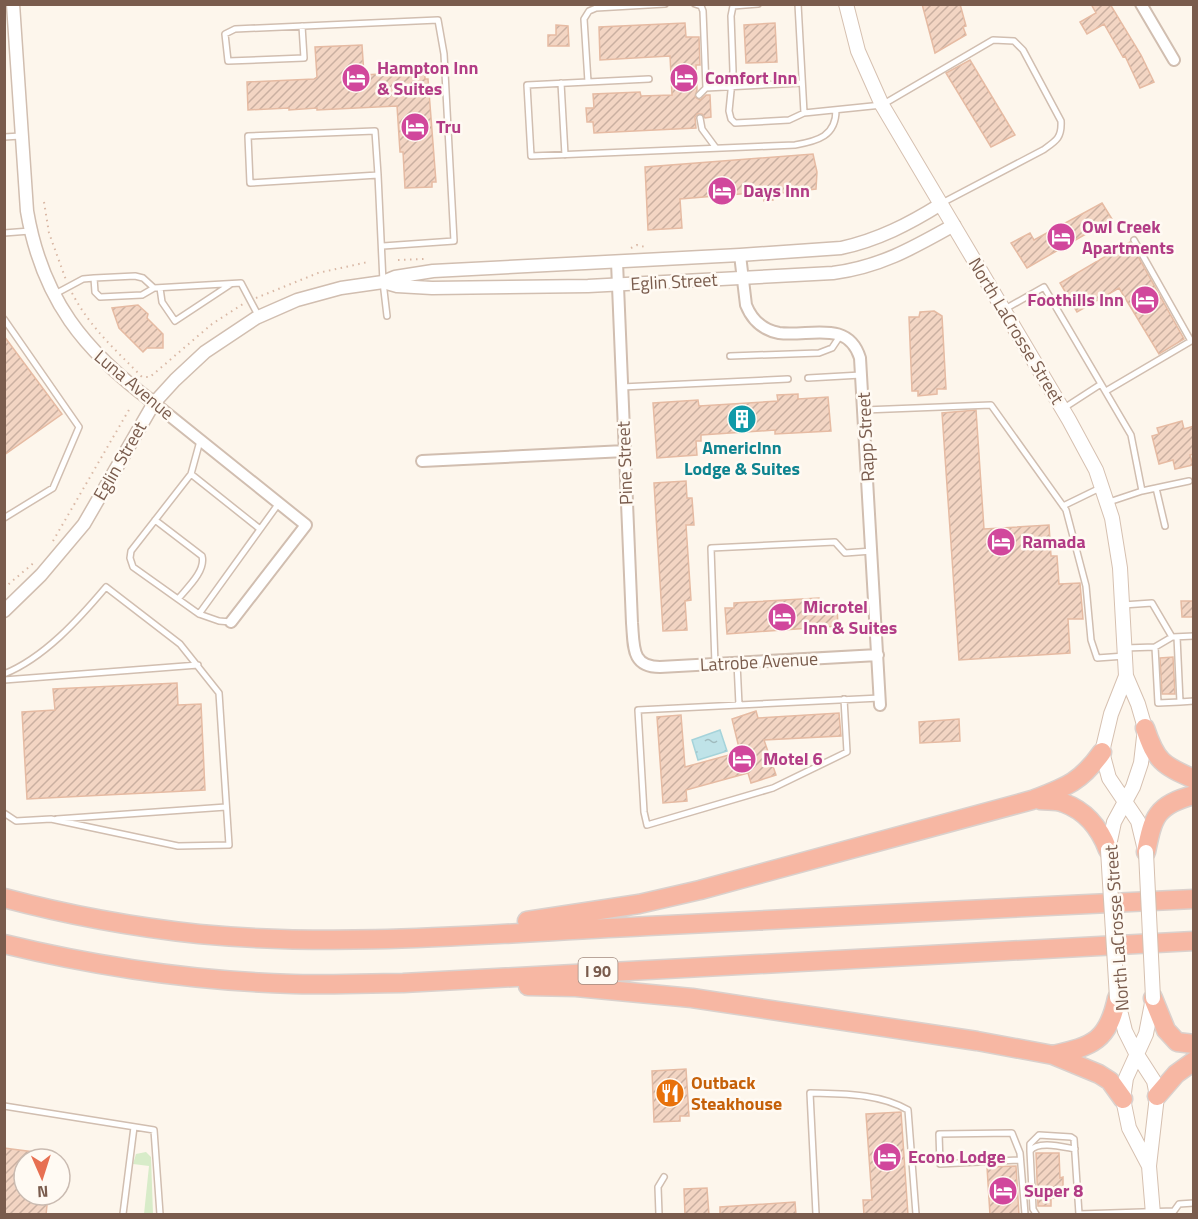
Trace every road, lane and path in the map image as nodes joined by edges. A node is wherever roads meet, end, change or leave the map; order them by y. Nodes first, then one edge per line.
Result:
1 (13, 4) edge
2 (665, 4) edge
3 (695, 4) edge
4 (758, 4) edge
5 (798, 4) edge
6 (846, 4) edge
7 (1156, 4) edge
8 (1143, 8) edge
9 (9, 25) edge
10 (302, 26) junction
11 (1174, 60) dead end
12 (649, 79) dead end
13 (588, 82) junction
14 (561, 83) junction
15 (802, 83) junction
16 (730, 87) junction
17 (706, 88) junction
18 (699, 95) dead end
19 (882, 105) junction
20 (836, 110) junction
21 (804, 113) junction
22 (700, 118) dead end
23 (21, 136) junction
24 (4, 137) edge
25 (716, 148) junction
26 (565, 155) junction
27 (378, 175) junction
28 (44, 202) dead end
29 (941, 204) junction
30 (954, 225) junction
31 (30, 231) junction
32 (4, 233) edge
33 (1134, 240) dead end
34 (383, 246) junction
35 (740, 255) junction
36 (368, 262) dead end
37 (617, 262) junction
38 (94, 278) junction
39 (742, 278) junction
40 (383, 282) junction
41 (233, 283) junction
42 (618, 285) junction
43 (69, 286) junction
44 (157, 288) junction
45 (54, 294) junction
46 (250, 301) junction
47 (1003, 309) junction
48 (387, 316) dead end
49 (259, 317) junction
50 (4, 319) edge
51 (841, 334) junction
52 (730, 356) dead end
53 (862, 375) junction
54 (808, 378) dead end
55 (788, 379) dead end
56 (1101, 384) junction
57 (622, 387) junction
58 (1106, 392) junction
59 (154, 403) junction
60 (130, 408) dead end
61 (1062, 408) junction
62 (864, 410) junction
63 (201, 440) junction
64 (625, 451) junction
65 (422, 461) dead end
66 (191, 474) junction
67 (1189, 481) dead end
68 (1103, 486) junction
69 (1156, 488) junction
70 (1142, 491) junction
71 (1108, 502) junction
72 (279, 503) junction
73 (1064, 506) junction
74 (4, 518) edge
75 (155, 520) junction
76 (1166, 526) dead end
77 (260, 529) junction
78 (50, 546) dead end
79 (872, 551) junction
80 (42, 554) dead end
81 (4, 588) edge
82 (178, 599) junction
83 (1123, 605) junction
84 (4, 610) edge
85 (199, 614) junction
86 (231, 622) joint
87 (1194, 636) edge
88 (1174, 637) junction
89 (1155, 647) junction
90 (1124, 652) junction
91 (878, 655) junction
92 (641, 663) joint
93 (737, 663) junction
94 (716, 664) junction
95 (198, 665) junction
96 (4, 674) edge
97 (1126, 676) junction
98 (4, 680) edge
99 (844, 699) junction
100 (880, 701) joint
101 (1194, 701) edge
102 (1180, 702) junction
103 (739, 705) junction
104 (1145, 728) junction
105 (1102, 752) junction
106 (1194, 779) edge
107 (1194, 795) edge
108 (1032, 800) junction
109 (1124, 802) junction
110 (226, 807) junction
111 (4, 813) edge
112 (51, 819) junction
113 (1108, 850) junction
114 (1146, 852) junction
115 (4, 898) edge
116 (1194, 899) edge
117 (346, 939) junction
118 (1194, 941) edge
119 (4, 944) edge
120 (403, 983) junction
121 (1117, 998) junction
122 (1153, 998) junction
123 (1194, 1044) edge
124 (1136, 1053) junction
125 (1053, 1055) junction
126 (1194, 1061) edge
127 (1157, 1096) junction
128 (1123, 1099) junction
129 (4, 1106) edge
130 (134, 1127) junction
131 (1075, 1149) junction
132 (1030, 1151) junction
133 (1020, 1160) junction
134 (1149, 1166) junction
135 (664, 1177) dead end
136 (1194, 1203) edge
137 (1153, 1213) edge
138 (1175, 1213) edge
139 (1079, 1214) edge
140 (123, 1215) edge
141 (160, 1215) edge
142 (659, 1215) edge
143 (816, 1215) edge
144 (916, 1215) edge
145 (1025, 1215) edge
146 (1036, 1215) edge
147 (1071, 1215) edge

1 - 9 street, Luna Avenue
2 - 13 lane
3 - 17 lane
4 - 16 lane
5 - 15 lane
6 - 19 main road, North LaCrosse Street
7 - 8 street
8 - 11 street
9 - 23 street, Luna Avenue
10 - 10 lane
10 - 34 lane
12 - 13 lane
13 - 14 lane
14 - 26 lane
14 - 26 lane
15 - 16 lane
15 - 21 lane
16 - 17 lane
16 - 21 lane
17 - 18 lane
19 - 20 lane
19 - 29 main road, North LaCrosse Street
19 - 29 lane
20 - 21 lane
20 - 25 lane
22 - 25 lane
23 - 24 lane
23 - 31 street, Luna Avenue
25 - 26 lane
27 - 27 lane
27 - 34 lane
28 - 43 path
29 - 30 main road, North LaCrosse Street
29 - 35 street, Eglin Street
30 - 39 street, Eglin Street
30 - 47 main road, North LaCrosse Street
31 - 32 lane
31 - 45 street, Luna Avenue
33 - 58 lane
34 - 40 lane
35 - 37 street, Eglin Street
35 - 39 street
36 - 46 path
37 - 40 street, Eglin Street
37 - 42 street, Pine Street
38 - 43 lane
38 - 44 lane
38 - 44 lane
39 - 42 street, Eglin Street
39 - 51 street
40 - 42 street, Eglin Street
40 - 48 lane
40 - 49 street, Eglin Street
41 - 44 lane
41 - 44 lane
41 - 46 lane
42 - 57 street, Pine Street
43 - 45 lane
43 - 46 path
45 - 59 street, Luna Avenue
46 - 49 lane
47 - 56 lane
47 - 61 main road, North LaCrosse Street
49 - 59 street, Eglin Street
50 - 74 lane
51 - 52 lane
51 - 53 street, Rapp Street
53 - 54 lane
53 - 62 street, Rapp Street
55 - 57 lane
56 - 58 lane
56 - 61 lane
57 - 64 street, Pine Street
58 - 70 lane
59 - 63 street, Luna Avenue
59 - 84 street, Eglin Street
60 - 78 path
61 - 68 main road, North LaCrosse Street
62 - 73 lane
62 - 79 street, Rapp Street
63 - 66 lane
63 - 72 street, Luna Avenue
64 - 65 street
64 - 92 street, Pine Street
66 - 75 lane
66 - 77 lane
67 - 69 lane
68 - 71 main road, North LaCrosse Street
68 - 73 lane
69 - 70 lane
69 - 76 lane
70 - 71 lane
71 - 83 main road, North LaCrosse Street
72 - 77 lane
72 - 86 street, Luna Avenue
73 - 90 lane
75 - 82 lane
75 - 82 lane
77 - 85 lane
79 - 91 street, Rapp Street
79 - 94 lane
80 - 81 path
82 - 85 lane
83 - 88 lane
83 - 90 main road, North LaCrosse Street
85 - 86 lane
87 - 88 lane
88 - 89 lane
88 - 102 lane
89 - 90 lane
89 - 102 lane
90 - 97 main road, North LaCrosse Street
91 - 93 street, Latrobe Avenue
91 - 100 street, Rapp Street
92 - 94 street, Latrobe Avenue
93 - 94 street, Latrobe Avenue
93 - 103 lane
95 - 96 lane
95 - 98 lane
95 - 110 lane
97 - 104 main road, North LaCrosse Street
97 - 105 main road, North LaCrosse Street
99 - 100 lane
99 - 103 lane
99 - 103 lane
101 - 102 lane
104 - 106 highway
104 - 109 main road, North LaCrosse Street
105 - 108 highway
105 - 109 main road, North LaCrosse Street
107 - 114 highway
108 - 113 highway
108 - 117 highway
109 - 113 main road, North LaCrosse Street
109 - 114 main road, North LaCrosse Street
110 - 112 lane
110 - 112 lane
111 - 112 lane
113 - 121 main road, North LaCrosse Street, bridge
114 - 122 main road, North LaCrosse Street, bridge
115 - 117 highway
116 - 117 highway
118 - 120 highway, I 90
119 - 120 highway, I 90
120 - 125 highway
121 - 124 main road, North LaCrosse Street
121 - 125 highway
122 - 123 highway
122 - 124 main road, North LaCrosse Street
124 - 127 main road, North LaCrosse Street
124 - 128 main road, North LaCrosse Street
125 - 128 highway
126 - 127 highway
127 - 134 main road, North LaCrosse Street
128 - 134 main road, North LaCrosse Street
129 - 130 lane
130 - 140 lane
130 - 141 lane
131 - 132 lane
131 - 132 lane
131 - 139 lane
132 - 146 lane
133 - 133 lane
133 - 145 lane
134 - 137 main road, North LaCrosse Street
135 - 142 lane
136 - 138 lane
137 - 138 lane
137 - 139 lane
139 - 147 lane
143 - 144 lane

